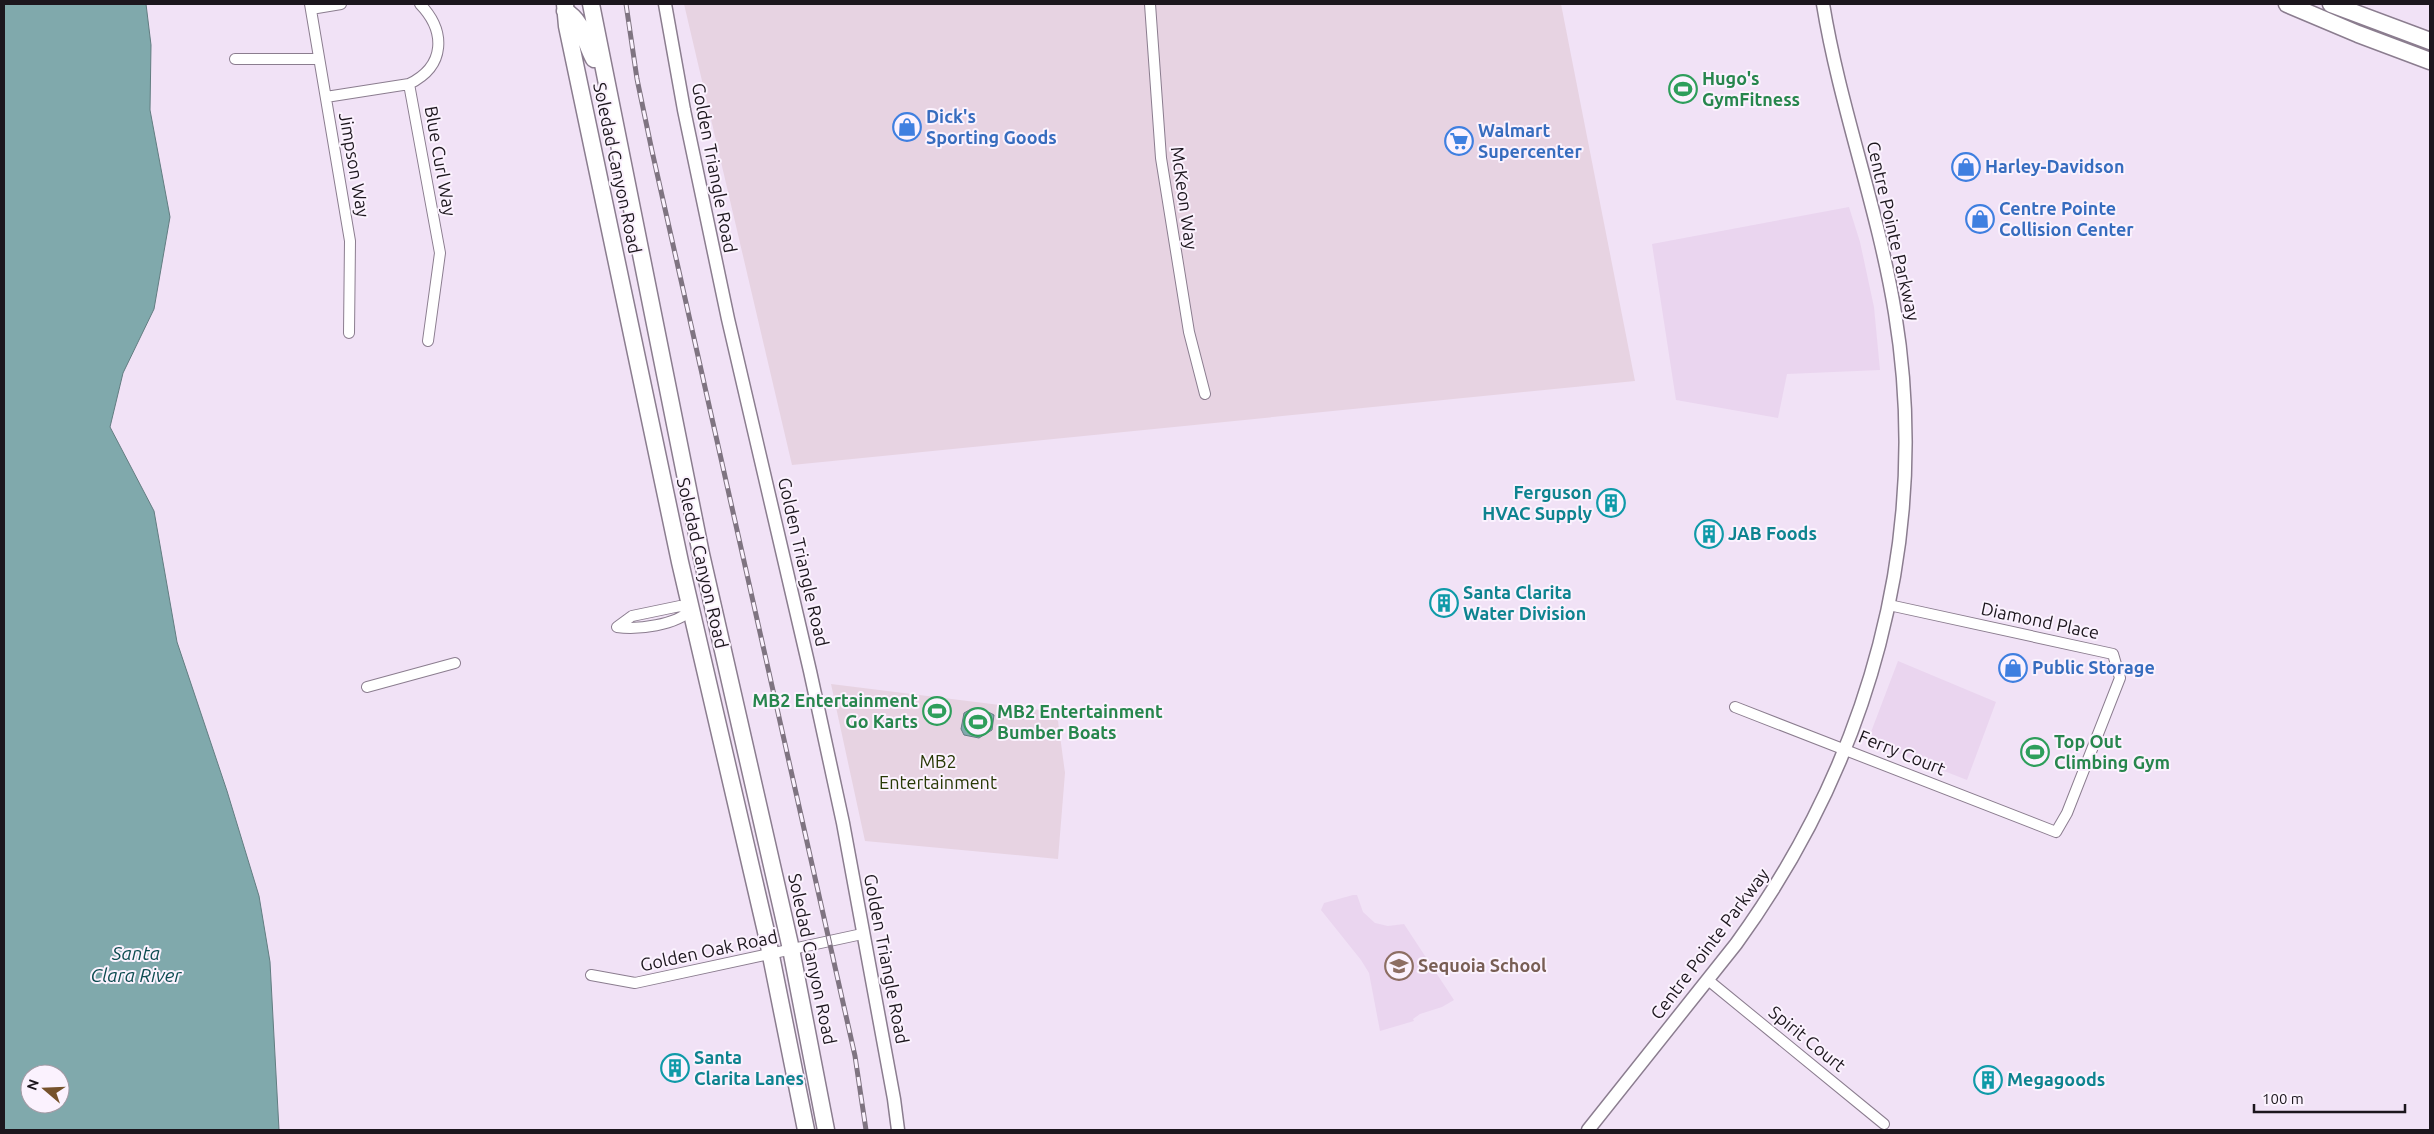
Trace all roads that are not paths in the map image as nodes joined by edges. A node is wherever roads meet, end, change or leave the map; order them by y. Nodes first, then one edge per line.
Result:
1 (341, 4) edge
2 (420, 4) edge
3 (591, 4) edge
4 (665, 4) edge
5 (1150, 4) edge
6 (1823, 4) edge
7 (2287, 4) edge
8 (2331, 4) edge
9 (310, 6) edge
10 (569, 12) edge
11 (2430, 41) edge
12 (235, 59) dead end
13 (319, 59) junction
14 (2430, 61) edge
15 (409, 84) junction
16 (607, 85) junction
17 (326, 97) junction
18 (349, 333) dead end
19 (428, 341) dead end
20 (1205, 394) dead end
21 (673, 415) junction
22 (1889, 605) junction
23 (691, 610) junction
24 (455, 663) dead end
25 (367, 687) dead end
26 (1735, 707) dead end
27 (739, 712) junction
28 (1846, 748) junction
29 (2056, 832) joint
30 (862, 934) junction
31 (791, 949) junction
32 (771, 954) junction
33 (591, 975) dead end
34 (1708, 980) junction
35 (1884, 1124) dead end
36 (806, 1130) edge
37 (826, 1130) edge
38 (898, 1130) edge
39 (1588, 1130) edge

1 - 9 street
2 - 15 street, Blue Curl Way
3 - 16 main road, Soledad Canyon Road
4 - 30 street, Golden Triangle Road
5 - 20 street, McKeon Way
6 - 22 street, Centre Pointe Parkway
7 - 14 main road
8 - 11 main road
9 - 13 street, Jimpson Way
10 - 16 main road
10 - 23 main road, Soledad Canyon Road
12 - 13 street
13 - 17 street, Jimpson Way
15 - 17 street
15 - 19 street, Blue Curl Way
16 - 21 main road, Soledad Canyon Road
17 - 18 street, Jimpson Way
21 - 23 main road
21 - 27 main road, Soledad Canyon Road
22 - 28 street, Centre Pointe Parkway
22 - 29 street, Diamond Place
23 - 23 street
23 - 27 main road
23 - 32 main road, Soledad Canyon Road
24 - 25 street
26 - 28 street, Ferry Court
27 - 31 main road, Soledad Canyon Road
28 - 29 street, Ferry Court
28 - 34 street, Centre Pointe Parkway
30 - 31 street, Golden Oak Road
30 - 38 street, Golden Triangle Road
31 - 32 street, Golden Oak Road
31 - 37 main road, Soledad Canyon Road
32 - 33 street, Golden Oak Road
32 - 36 main road, Soledad Canyon Road
34 - 35 street, Spirit Court
34 - 39 street, Centre Pointe Parkway

